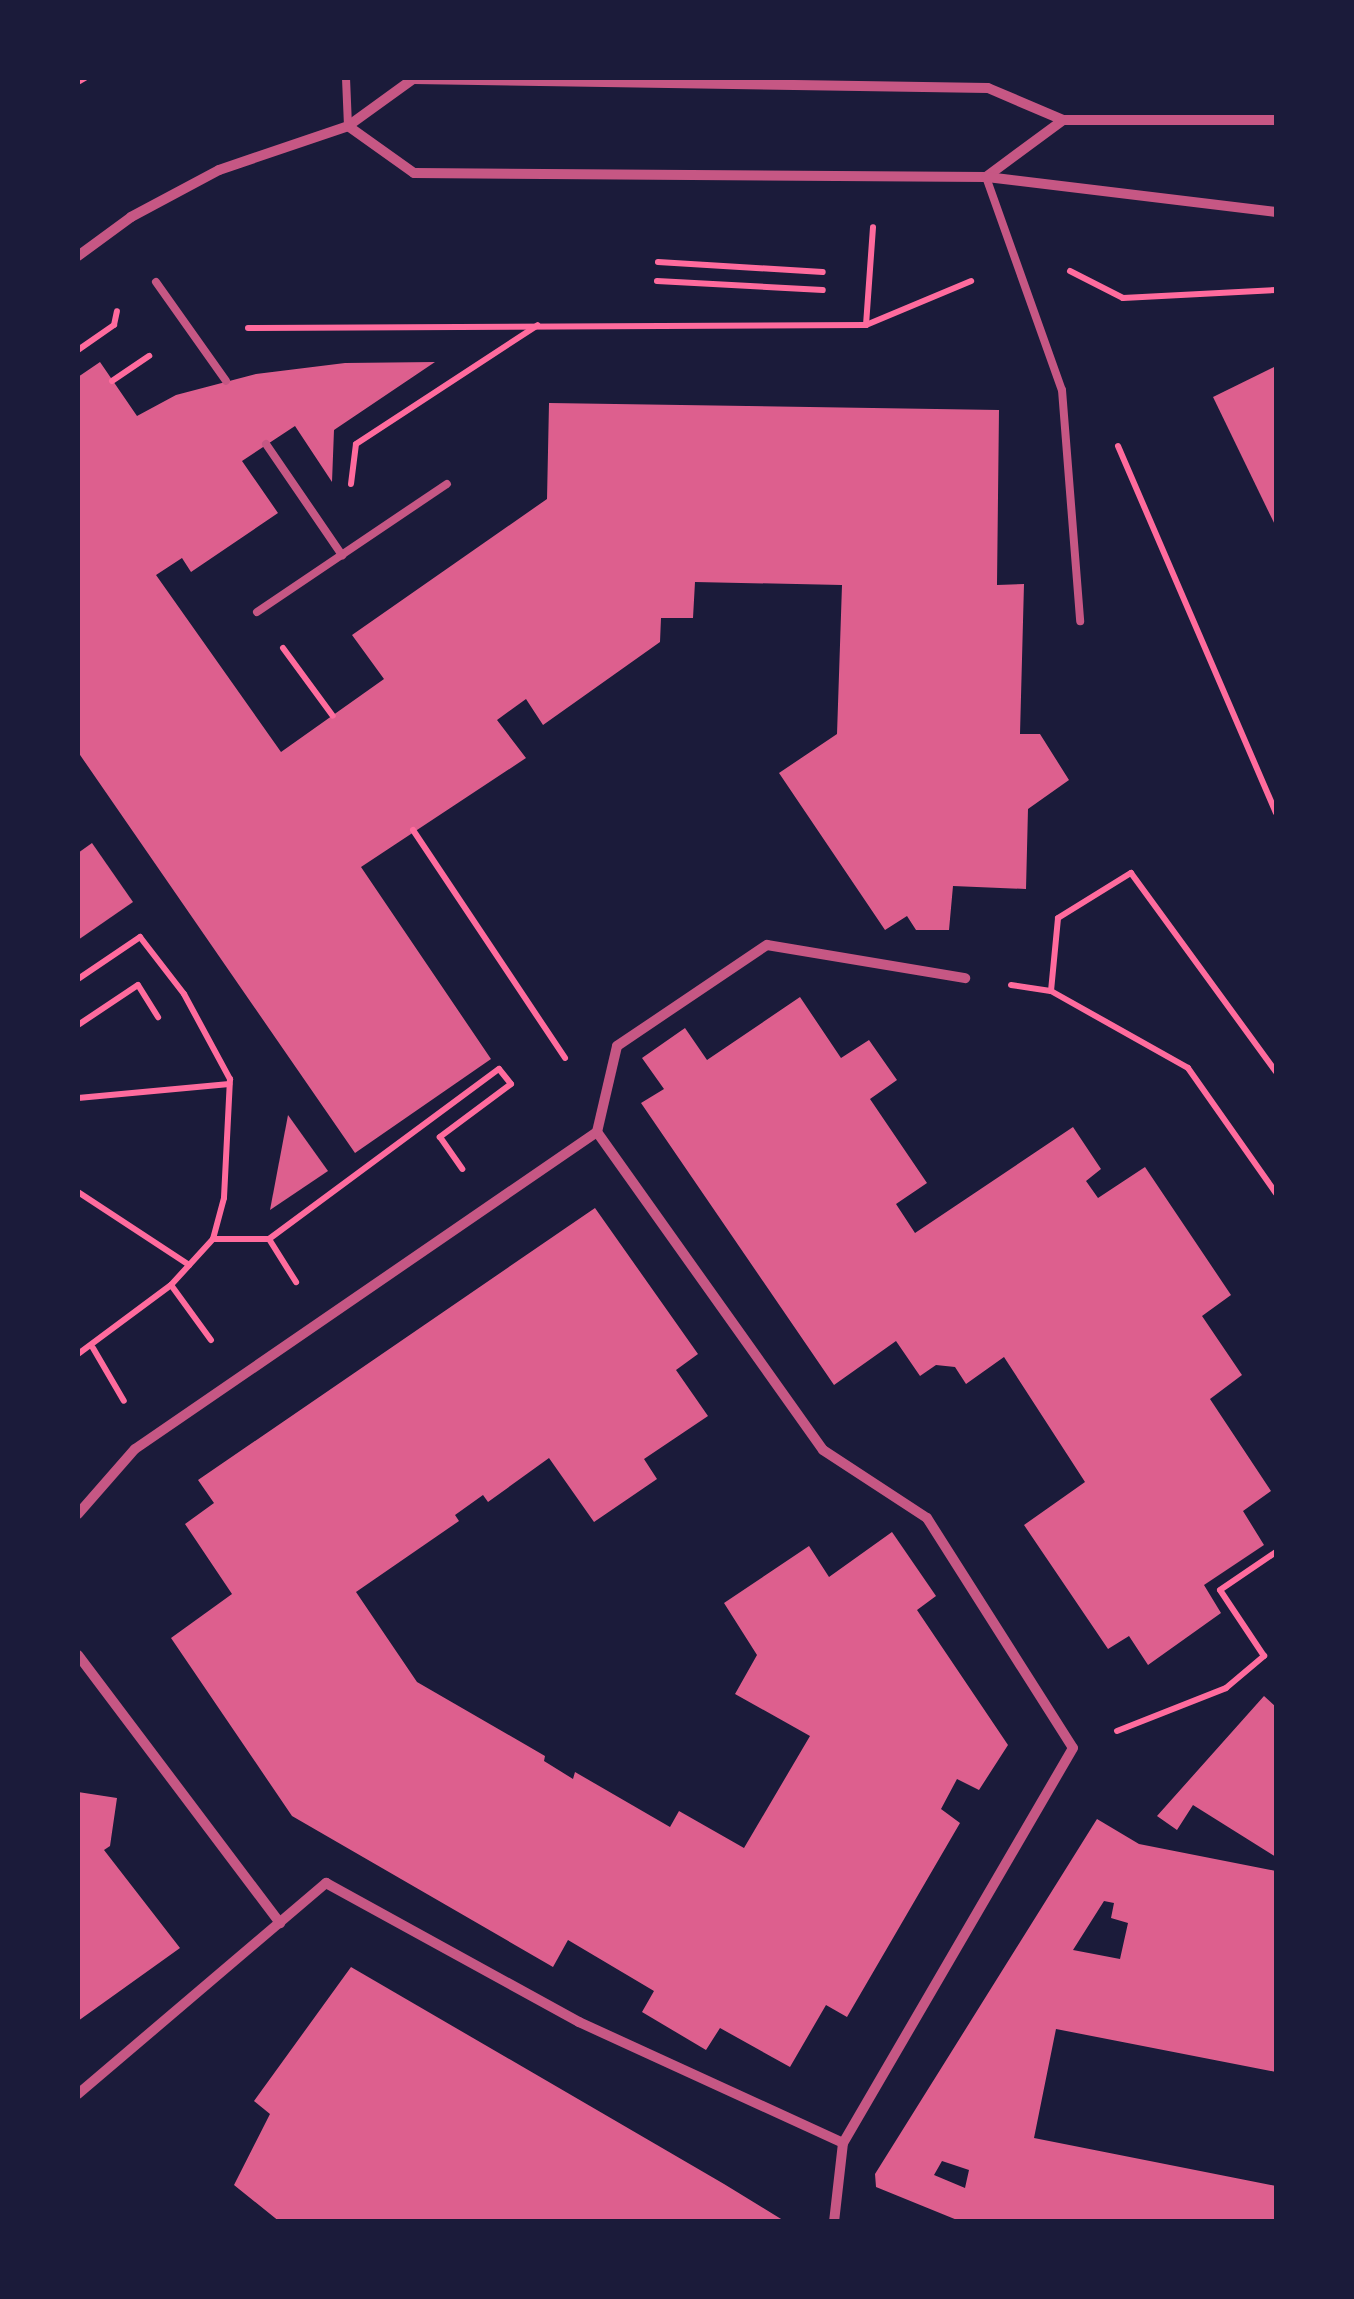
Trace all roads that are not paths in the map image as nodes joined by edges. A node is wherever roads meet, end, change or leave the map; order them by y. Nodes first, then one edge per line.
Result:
1 (346, 78) edge
2 (1063, 120) junction
3 (1276, 120) edge
4 (348, 126) junction
5 (986, 177) junction
6 (1276, 212) edge
7 (78, 256) edge
8 (156, 282) dead end
9 (226, 381) dead end
10 (266, 444) dead end
11 (446, 484) dead end
12 (342, 555) junction
13 (257, 612) road end
14 (1080, 621) dead end
15 (965, 978) road end
16 (597, 1132) junction
17 (78, 1514) edge
18 (78, 1656) edge
19 (280, 1923) junction
20 (78, 2094) edge
21 (843, 2144) junction
22 (834, 2222) edge

1 - 4 lane
2 - 3 street
2 - 4 street
2 - 5 street
4 - 5 street
4 - 7 street
5 - 6 street
5 - 14 lane
8 - 9 lane
10 - 12 lane
11 - 12 lane
12 - 13 lane
15 - 16 street
16 - 17 street
16 - 21 street
18 - 19 street
19 - 20 street
19 - 21 street
21 - 22 street

